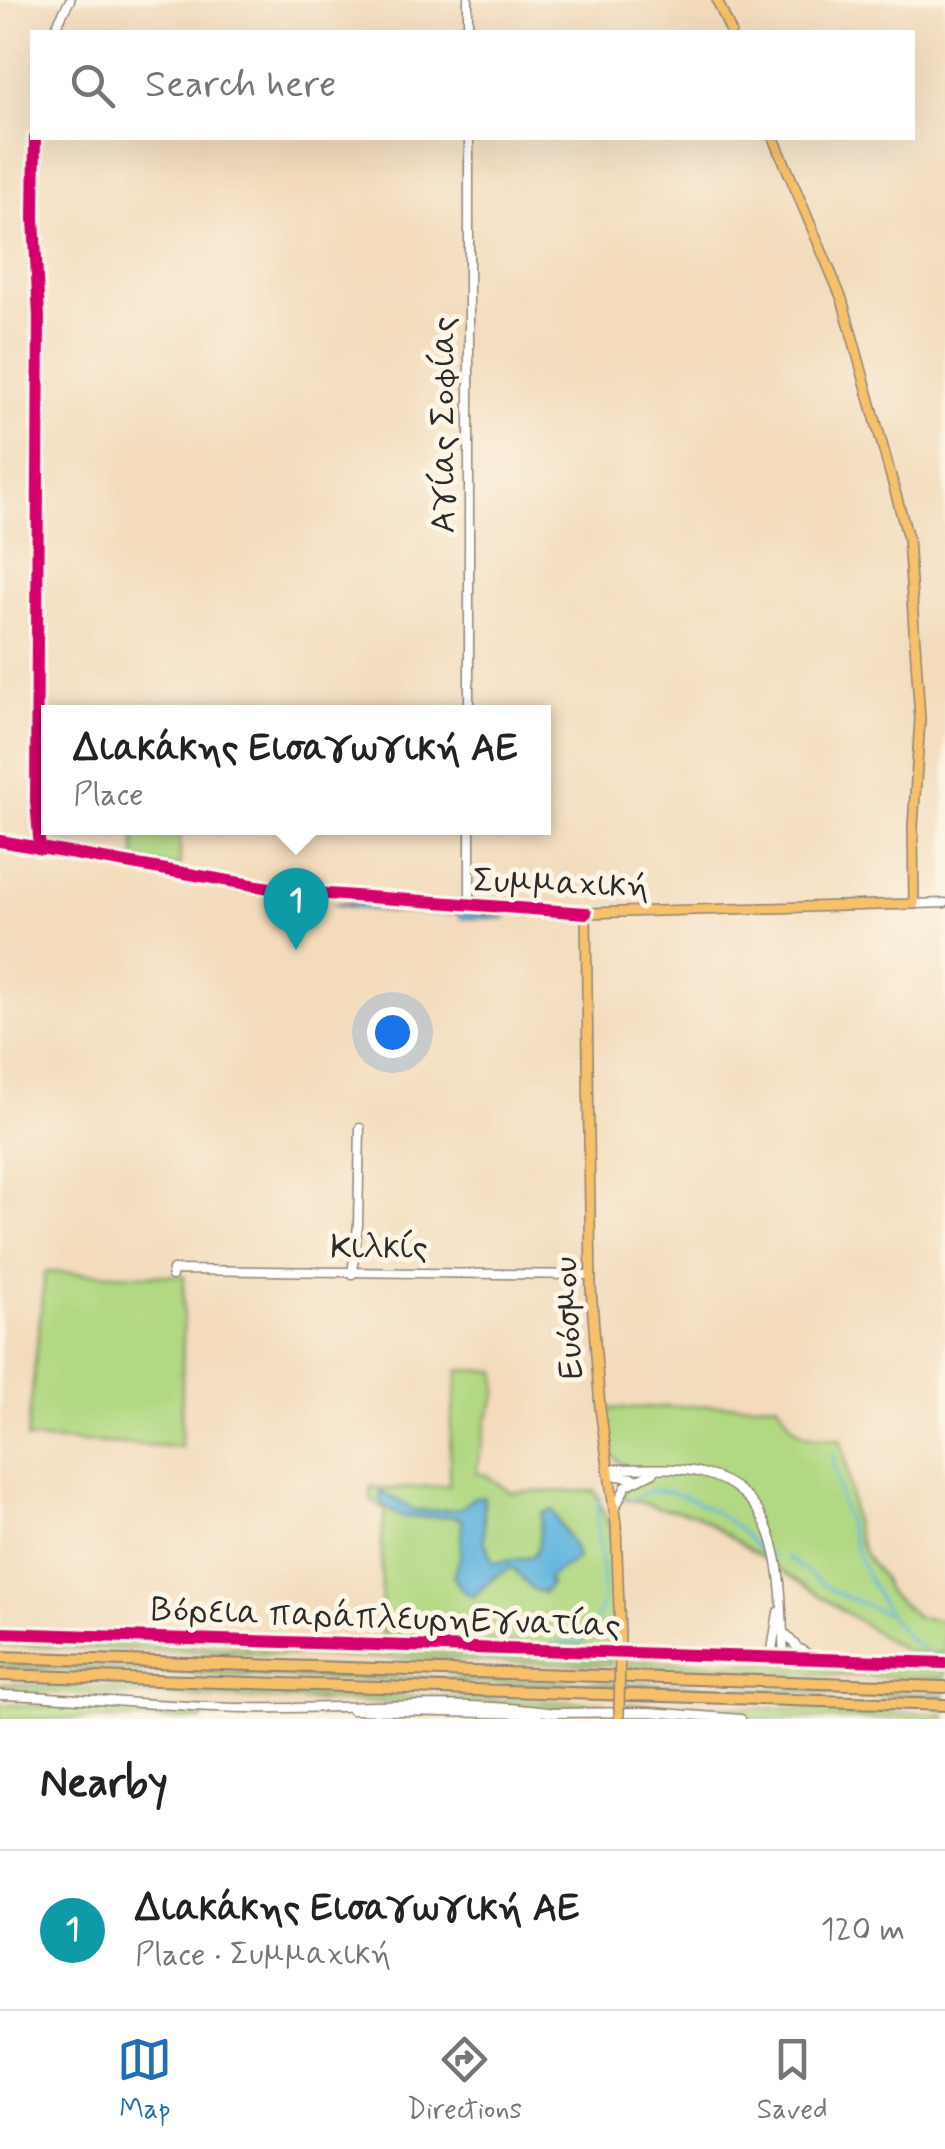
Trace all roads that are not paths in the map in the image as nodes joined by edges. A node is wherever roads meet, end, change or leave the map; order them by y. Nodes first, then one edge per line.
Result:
1 (70, 0) edge
2 (468, 0) edge
3 (718, 0) edge
4 (55, 30) edge
5 (468, 30) edge
6 (730, 30) edge
7 (35, 140) edge
8 (468, 140) edge
9 (775, 140) edge
10 (469, 705) edge
11 (470, 835) edge
12 (0, 841) edge
13 (40, 849) junction
14 (945, 903) edge
15 (914, 904) junction
16 (470, 907) junction
17 (586, 914) junction
18 (360, 1128) dead end
19 (352, 1274) junction
20 (592, 1274) junction
21 (172, 1276) dead end
22 (608, 1469) junction
23 (658, 1470) junction
24 (638, 1478) junction
25 (614, 1511) junction
26 (779, 1602) junction
27 (782, 1631) junction
28 (0, 1633) edge
29 (0, 1657) edge
30 (771, 1657) junction
31 (784, 1658) junction
32 (816, 1658) junction
33 (945, 1663) edge
34 (0, 1674) edge
35 (945, 1687) edge
36 (0, 1695) edge
37 (945, 1705) edge
38 (302, 1706) junction
39 (354, 1710) junction
40 (385, 1714) edge
41 (368, 1719) edge
42 (619, 1719) edge
43 (741, 1719) edge

1 - 4 street
2 - 5 street
3 - 6 main road
7 - 13 street
8 - 10 street, Αγίας Σοφίας
9 - 15 main road
11 - 16 street
12 - 13 street, Συμμαχική
13 - 16 street, Συμμαχική
14 - 15 street, Συμμαχική
15 - 17 main road, Συμμαχική
16 - 17 street, Συμμαχική
17 - 20 main road, Ευόσμου
18 - 19 street
19 - 20 street, Κιλκίς
19 - 21 street, Κιλκίς
20 - 22 main road, Ευόσμου
22 - 23 street
22 - 24 street
22 - 25 main road, Ευόσμου
23 - 24 street
23 - 26 street
24 - 25 street
25 - 42 main road, Ευόσμου, bridge
26 - 27 street
26 - 30 street
27 - 31 street
27 - 32 street
28 - 30 street, Βόρεια παράπλευρηΕγνατίας
29 - 35 highway
30 - 31 street, Βόρεια παράπλευρηΕγνατίας
31 - 32 street, Βόρεια παράπλευρηΕγνατίας
32 - 33 street, Βόρεια παράπλευρηΕγνατίας
34 - 37 highway
36 - 38 street
38 - 39 street
38 - 40 street
39 - 40 street
39 - 41 street
40 - 43 street

